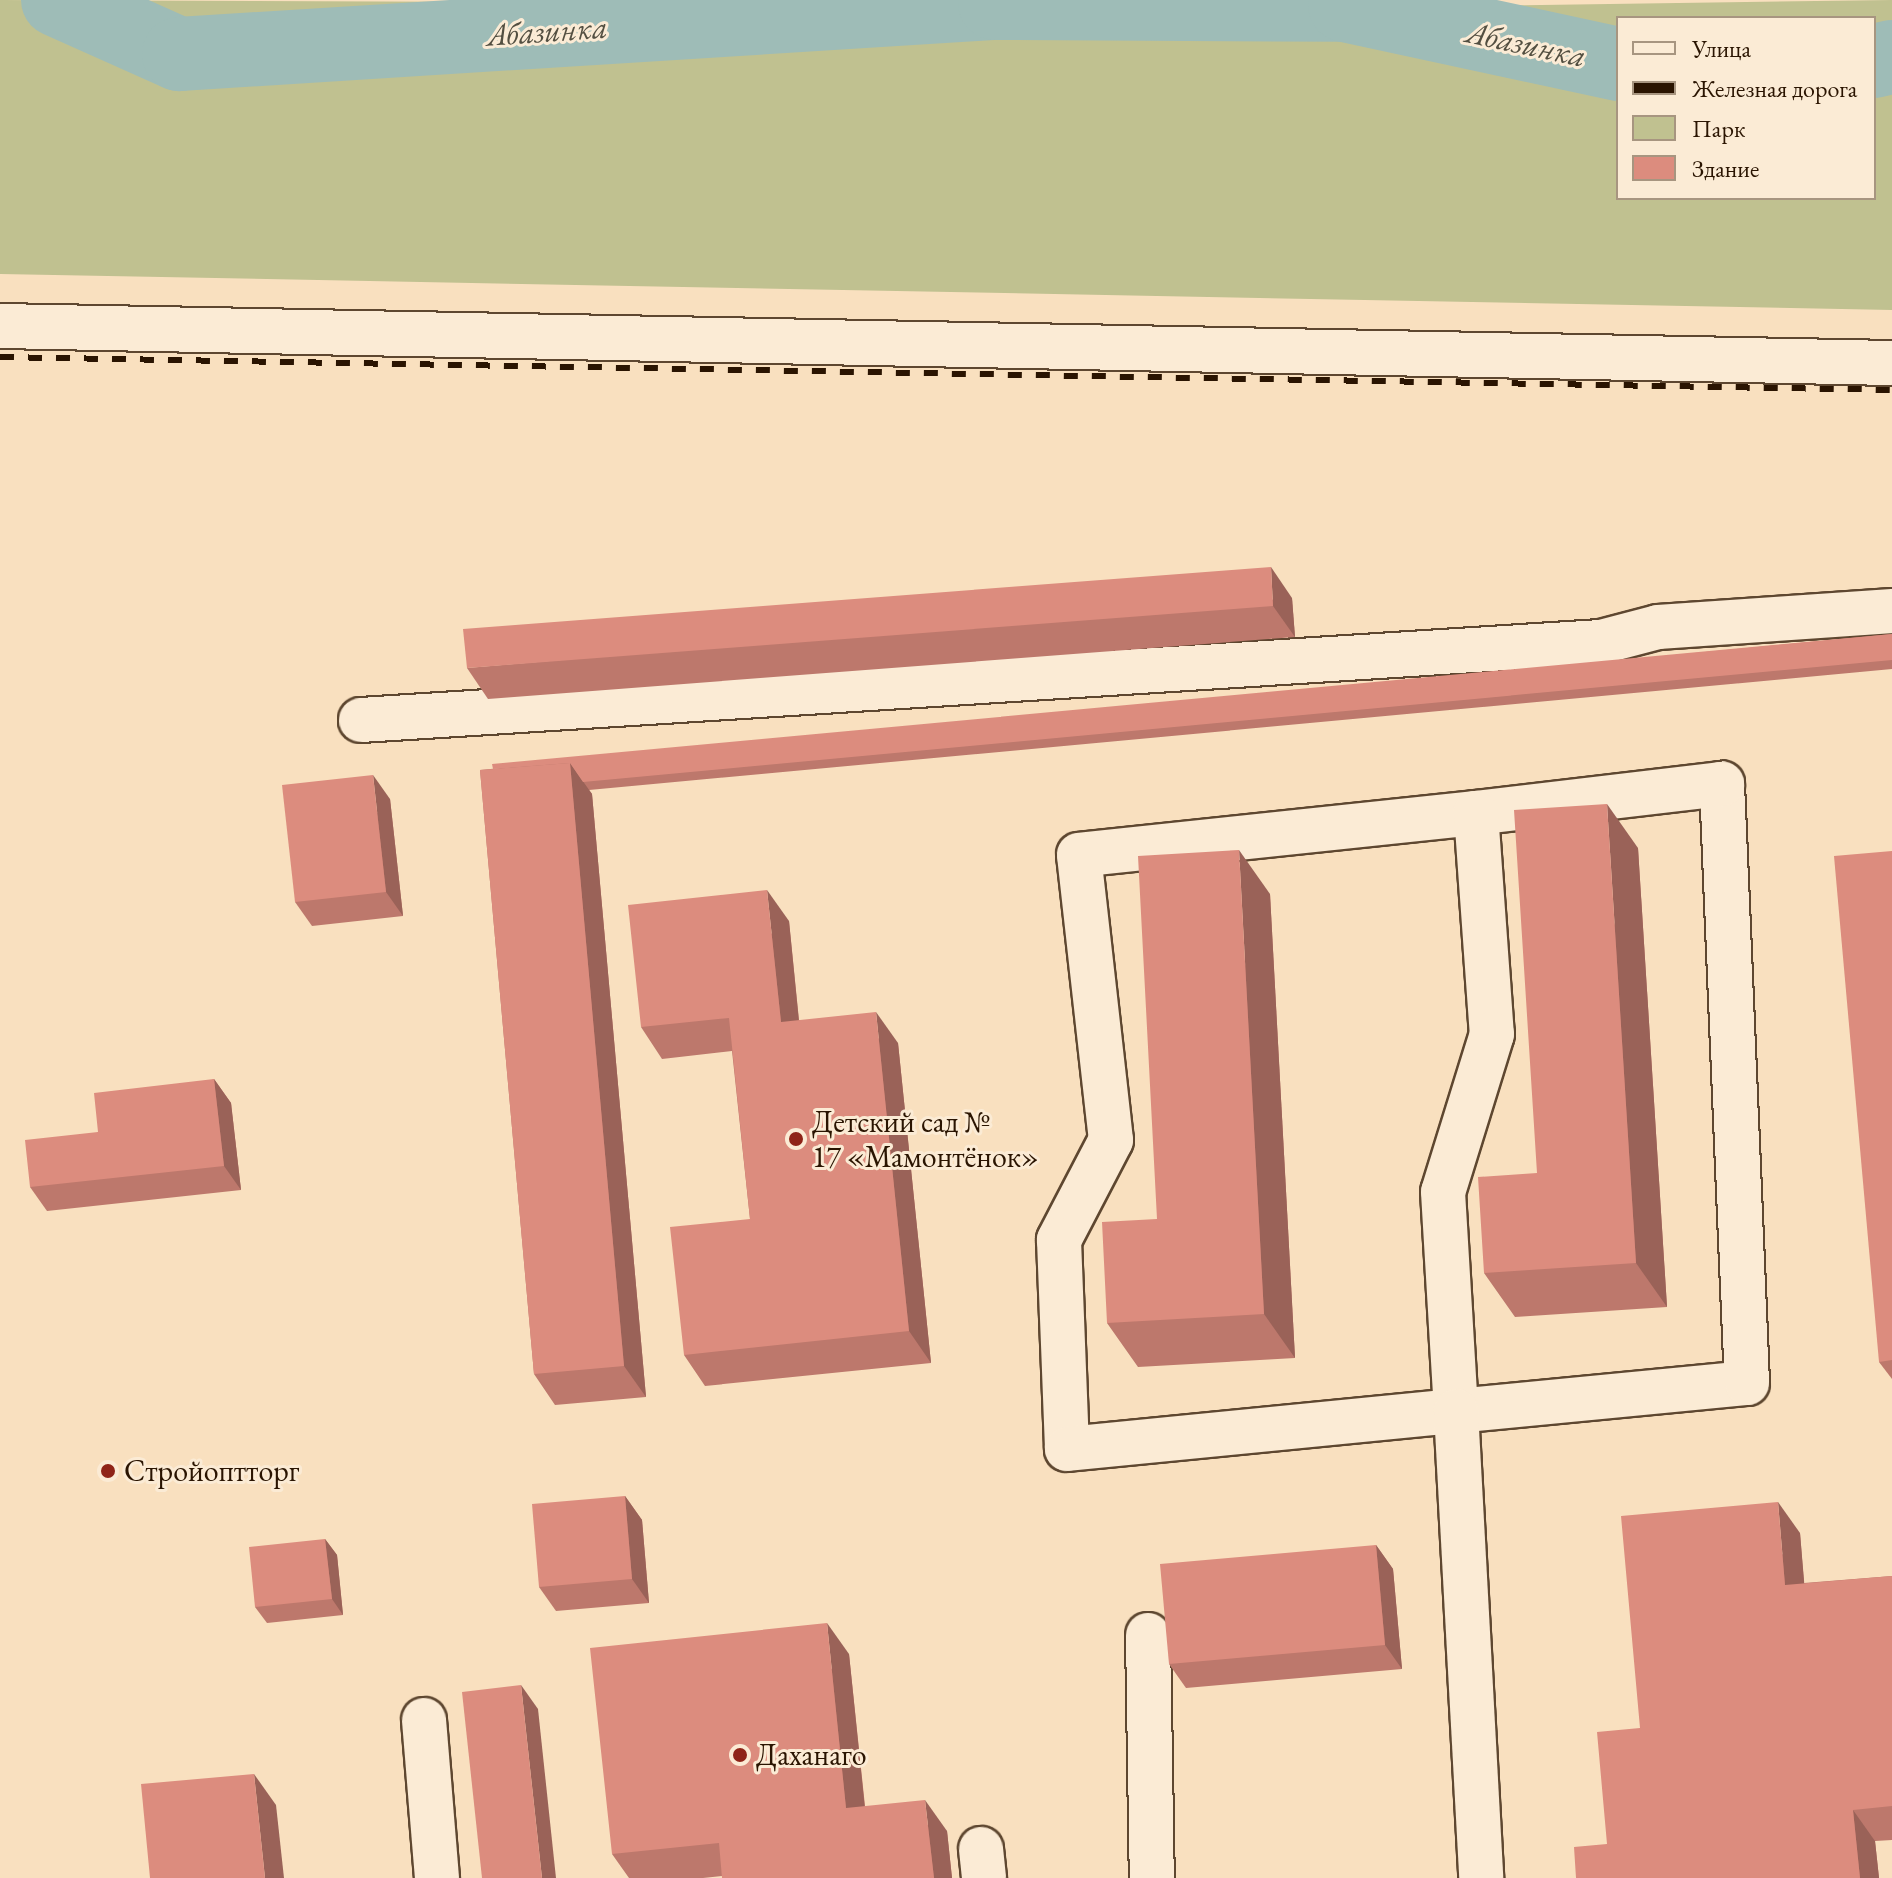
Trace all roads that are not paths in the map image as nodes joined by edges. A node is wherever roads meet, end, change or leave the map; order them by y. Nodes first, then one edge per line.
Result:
1 (0, 326) edge
2 (1892, 363) edge
3 (1892, 611) edge
4 (361, 720) dead end
5 (1476, 813) junction
6 (1456, 1411) junction
7 (1148, 1635) dead end
8 (424, 1720) dead end
9 (437, 1878) edge
10 (1152, 1878) edge
11 (1481, 1878) edge

1 - 2 street
3 - 4 street
5 - 6 street
5 - 6 street
5 - 6 street
6 - 11 street
7 - 10 street
8 - 9 street

